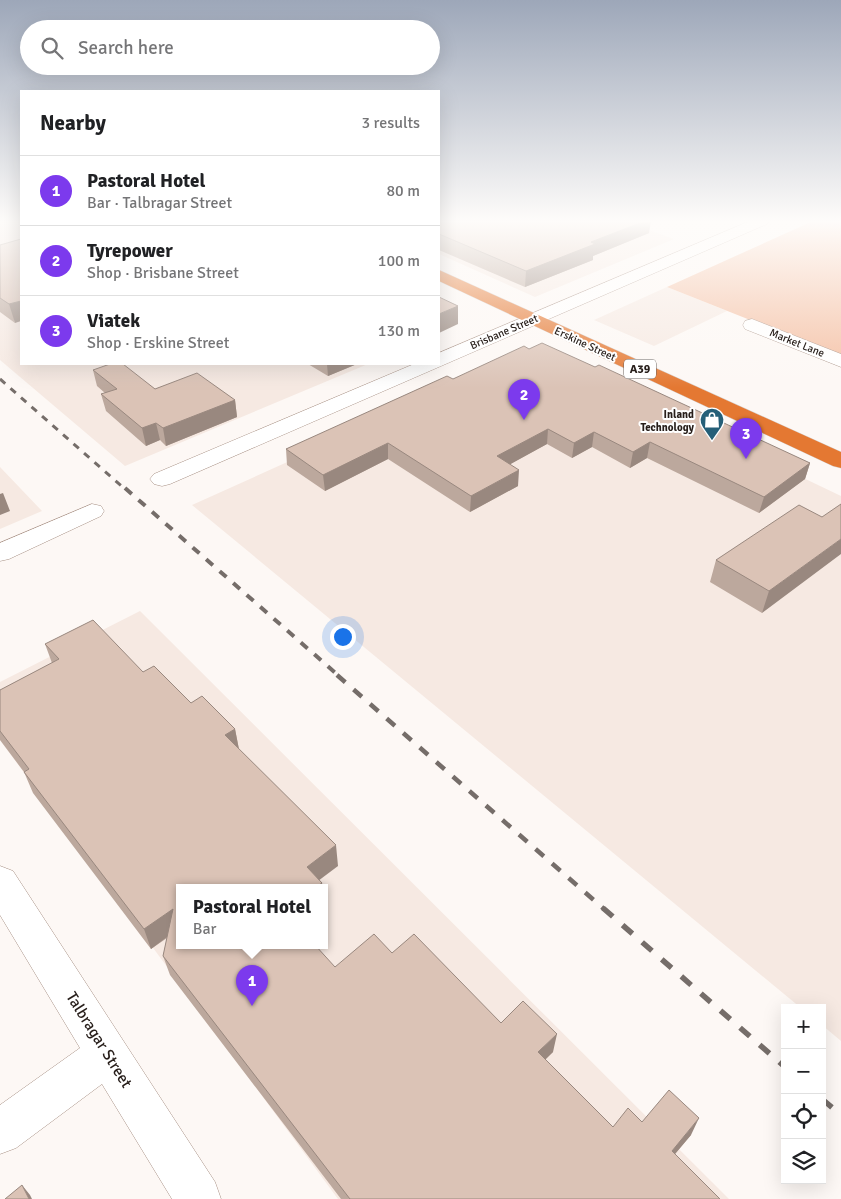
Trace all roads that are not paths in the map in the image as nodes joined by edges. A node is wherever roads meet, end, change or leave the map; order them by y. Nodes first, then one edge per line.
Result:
1 (443, 277) edge
2 (633, 277) edge
3 (534, 320) junction
4 (752, 325) dead end
5 (440, 360) edge
6 (841, 361) edge
7 (428, 365) edge
8 (841, 461) edge
9 (162, 479) dead end
10 (92, 512) dead end
11 (0, 553) edge
12 (0, 882) edge
13 (107, 1054) junction
14 (0, 1132) edge
15 (198, 1199) edge

1 - 3 highway, Erskine Street / A39
2 - 3 street, Brisbane Street
3 - 5 street, Brisbane Street
3 - 8 highway, Erskine Street / A39
4 - 6 street, Market Lane
7 - 9 street
10 - 11 street
12 - 13 street, Talbragar Street
13 - 14 street
13 - 15 street, Talbragar Street

